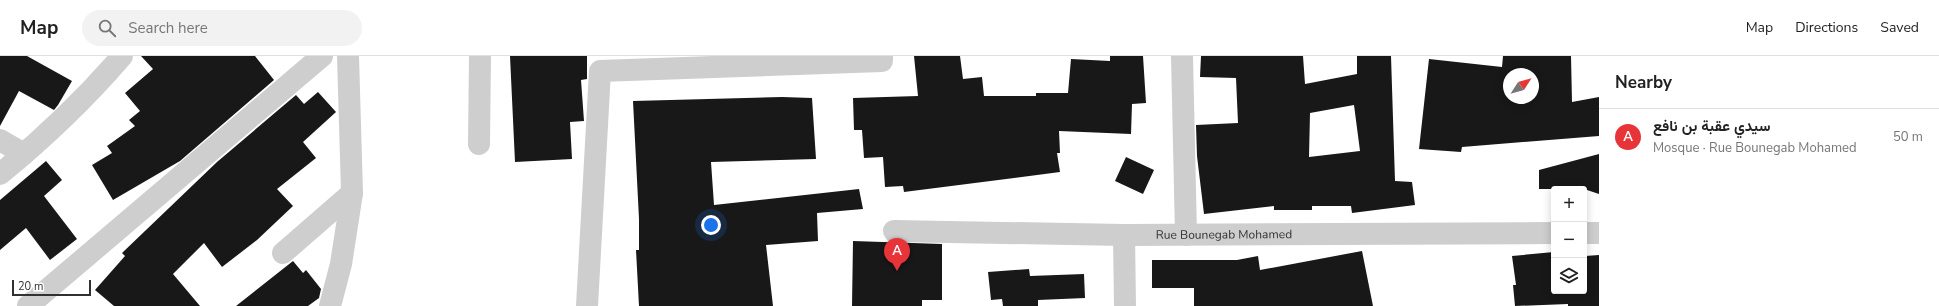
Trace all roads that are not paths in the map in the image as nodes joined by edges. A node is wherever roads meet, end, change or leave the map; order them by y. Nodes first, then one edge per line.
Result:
1 (122, 56) edge
2 (322, 56) edge
3 (348, 56) edge
4 (480, 56) edge
5 (882, 56) edge
6 (1182, 56) edge
7 (600, 63) edge
8 (0, 140) edge
9 (479, 144) dead end
10 (24, 154) junction
11 (0, 174) edge
12 (352, 193) junction
13 (894, 231) dead end
14 (1551, 233) edge
15 (1587, 233) edge
16 (1599, 233) edge
17 (1124, 235) junction
18 (1186, 235) junction
19 (283, 253) dead end
20 (28, 306) edge
21 (330, 306) edge
22 (588, 306) edge
23 (1125, 306) edge

1 - 10 street
2 - 20 street
3 - 12 street
4 - 9 street
5 - 7 street
6 - 18 street
7 - 22 street
8 - 10 street
10 - 11 street
12 - 19 street
12 - 21 street
13 - 17 street, Rue Bounegab Mohamed
14 - 18 street, Rue Bounegab Mohamed
15 - 16 street
17 - 18 street, Rue Bounegab Mohamed
17 - 23 street

